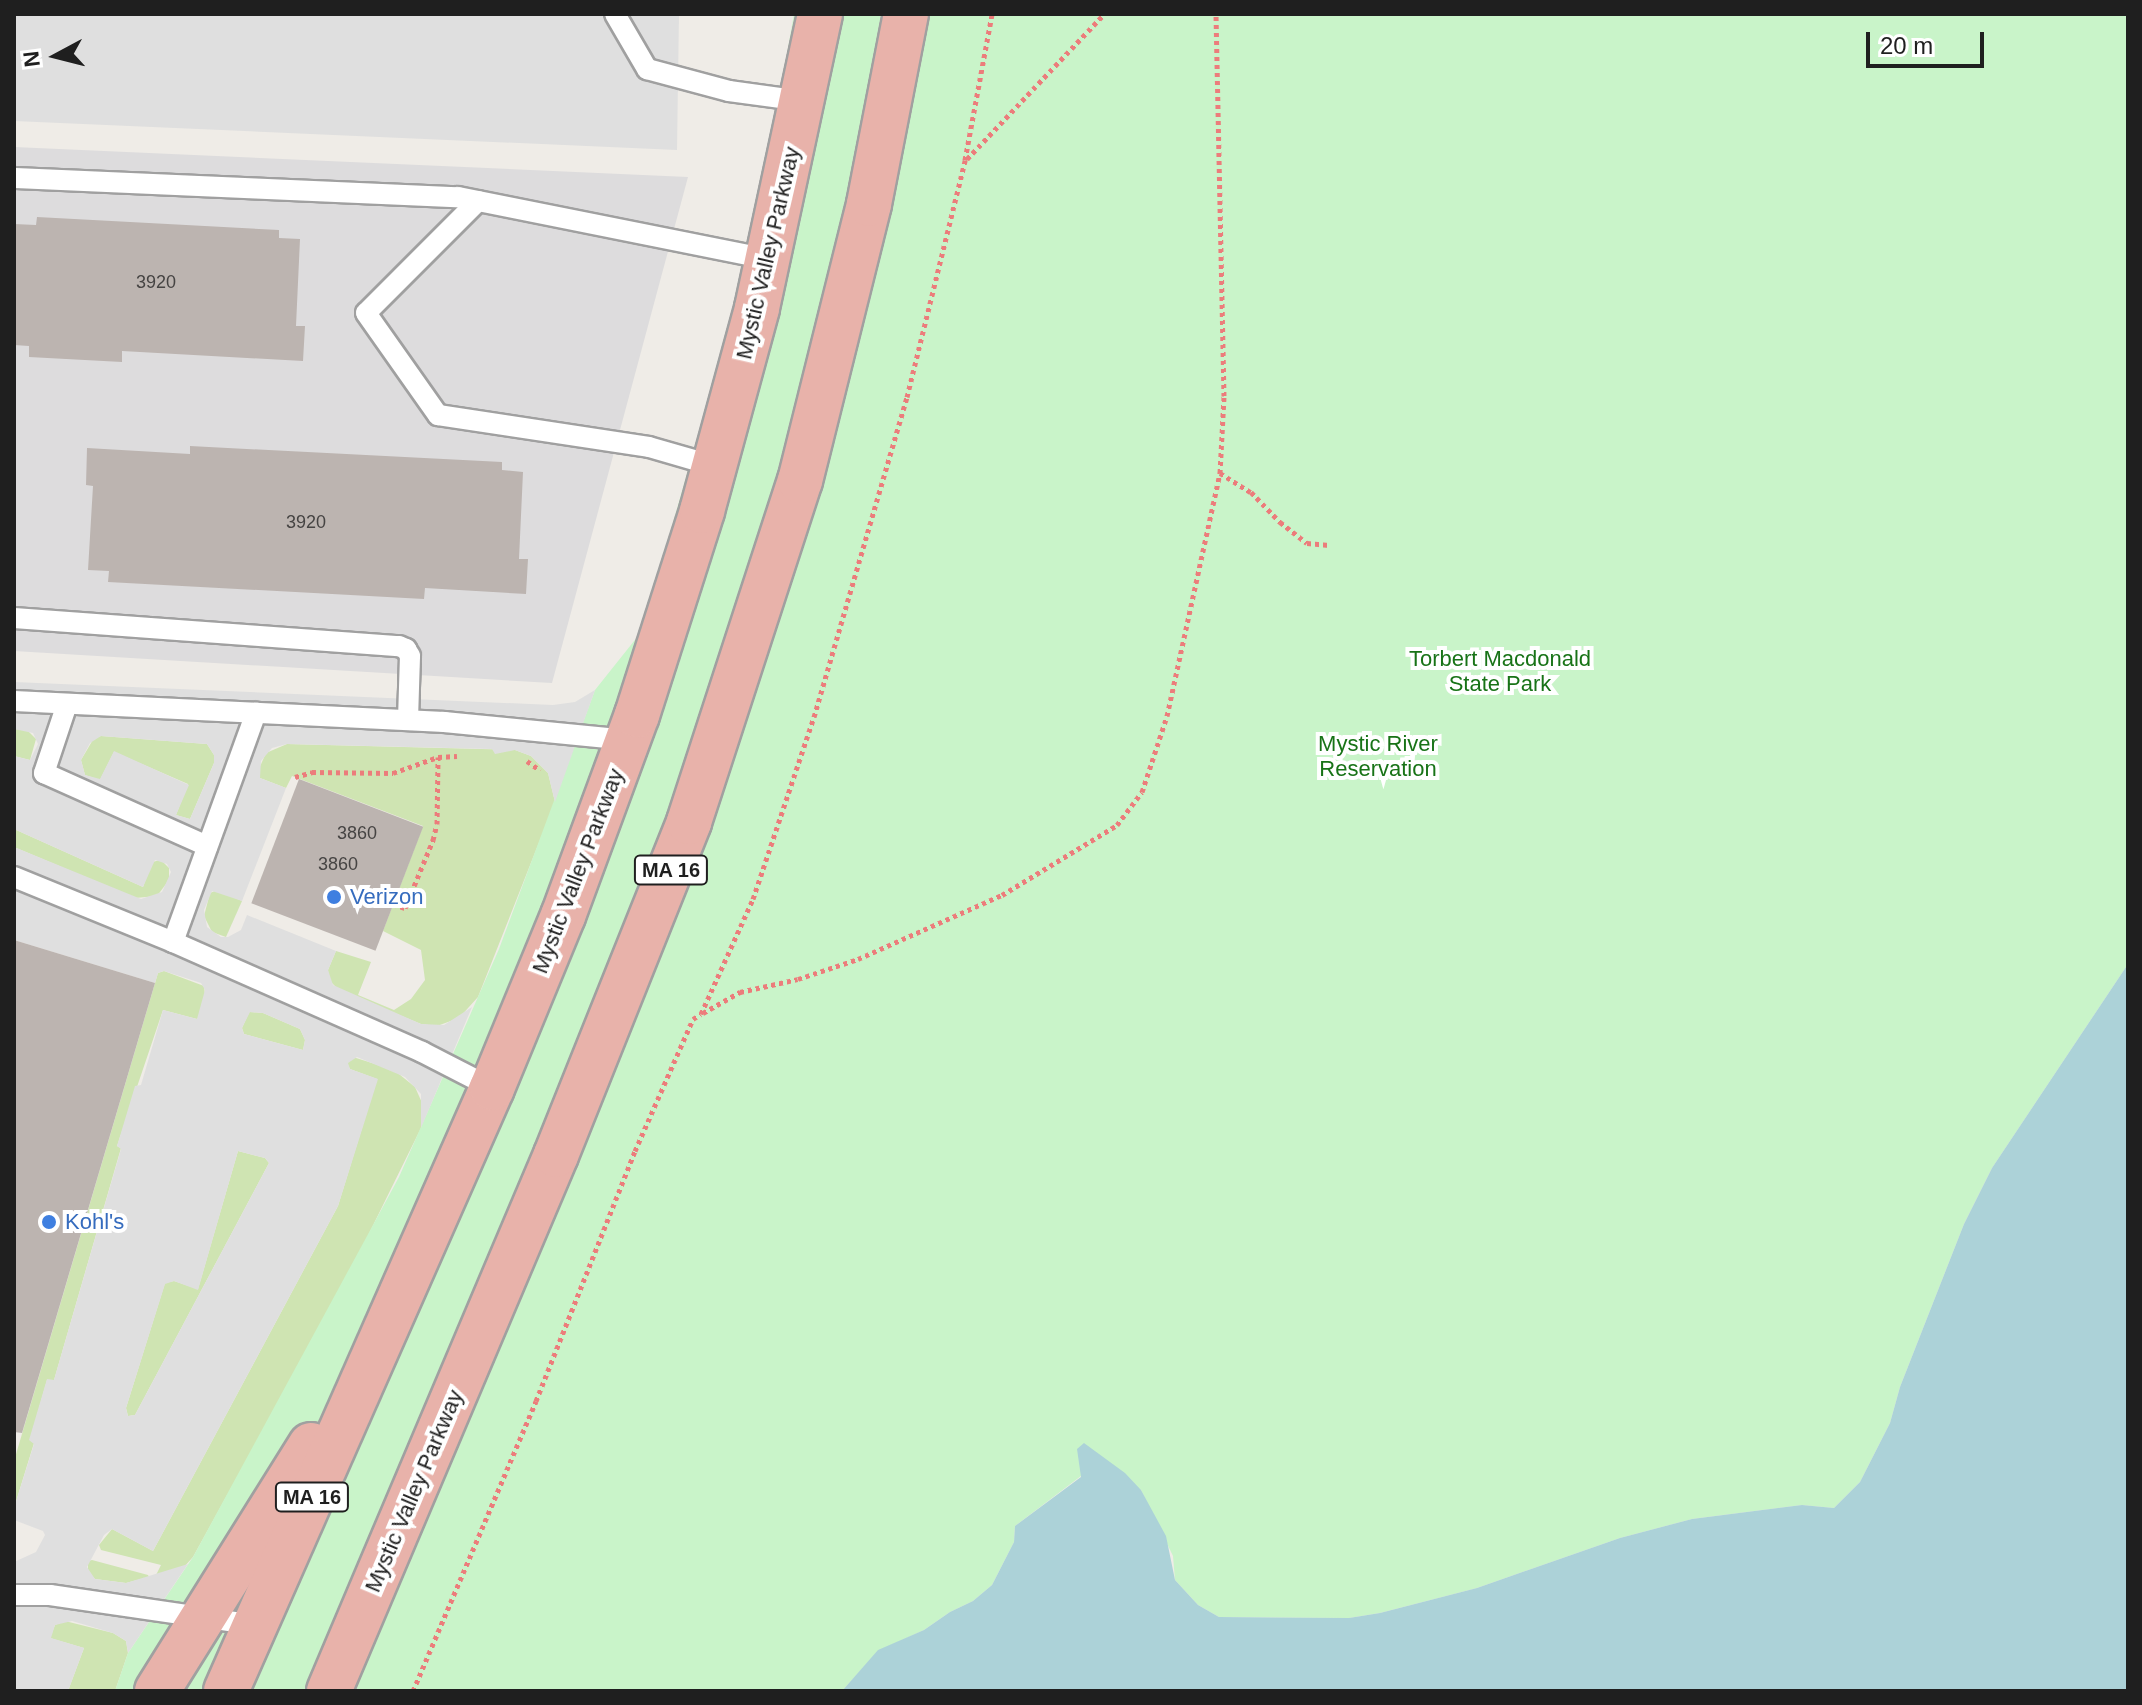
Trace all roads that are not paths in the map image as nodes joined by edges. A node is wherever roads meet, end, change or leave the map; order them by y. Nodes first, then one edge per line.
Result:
1 (615, 14) edge
2 (820, 14) edge
3 (906, 14) edge
4 (803, 101) junction
5 (14, 178) edge
6 (478, 201) junction
7 (769, 259) junction
8 (715, 466) junction
9 (14, 618) edge
10 (14, 701) edge
11 (67, 704) junction
12 (256, 713) junction
13 (408, 720) junction
14 (628, 740) junction
15 (207, 846) junction
16 (14, 877) edge
17 (173, 942) junction
18 (492, 1088) junction
19 (399, 1304) junction
20 (14, 1595) edge
21 (202, 1618) junction
22 (255, 1625) junction
23 (157, 1691) edge
24 (226, 1691) edge
25 (329, 1691) edge

1 - 4 lane
2 - 4 highway, Mystic Valley Parkway / MA 16
3 - 25 highway, Mystic Valley Parkway / MA 16
4 - 7 highway, Mystic Valley Parkway / MA 16
5 - 6 lane
6 - 7 lane
6 - 8 lane
7 - 8 highway, Mystic Valley Parkway / MA 16
8 - 14 highway, Mystic Valley Parkway / MA 16
9 - 13 lane
10 - 11 lane
11 - 12 lane
11 - 15 lane
12 - 13 lane
12 - 15 lane
13 - 14 lane
14 - 18 highway, Mystic Valley Parkway / MA 16
15 - 17 lane
16 - 17 lane
17 - 18 lane
18 - 19 highway, Mystic Valley Parkway / MA 16
19 - 21 highway
19 - 22 highway, Mystic Valley Parkway / MA 16
20 - 21 lane
21 - 22 lane
21 - 23 highway
22 - 24 highway, Mystic Valley Parkway / MA 16

